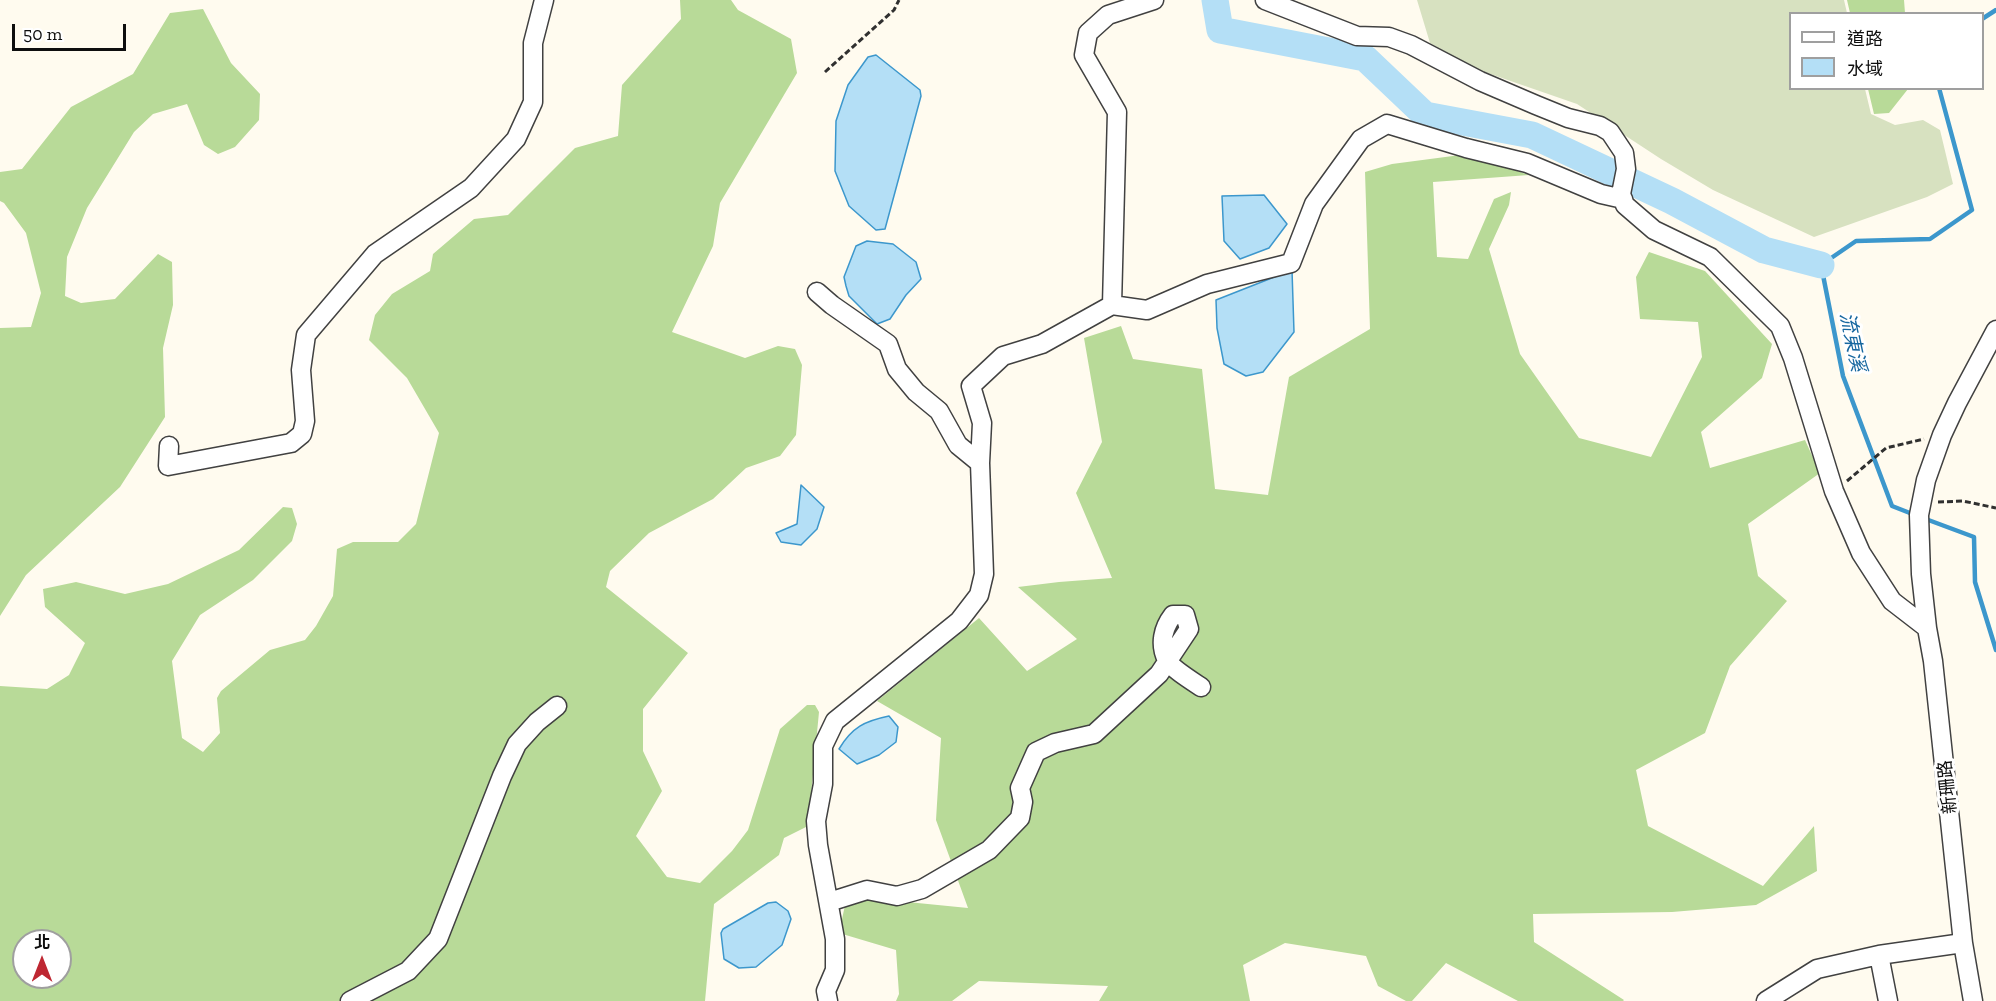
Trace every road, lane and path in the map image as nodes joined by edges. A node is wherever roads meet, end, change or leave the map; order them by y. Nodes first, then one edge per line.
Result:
1 (544, 0) edge
2 (898, 0) edge
3 (1154, 0) edge
4 (1265, 0) edge
5 (825, 72) dead end
6 (1622, 196) junction
7 (818, 292) dead end
8 (1112, 305) junction
9 (1996, 330) edge
10 (1942, 435) junction
11 (169, 446) dead end
12 (980, 463) junction
13 (1844, 484) dead end
14 (1996, 508) edge
15 (1920, 509) junction
16 (1927, 628) junction
17 (1201, 687) dead end
18 (557, 706) dead end
19 (829, 902) junction
20 (1963, 943) junction
21 (1880, 955) junction
22 (350, 1001) edge
23 (828, 1001) edge
24 (1766, 1001) edge
25 (1888, 1001) edge
26 (1973, 1001) edge

1 - 11 street
2 - 5 path
3 - 8 street
4 - 6 street
6 - 8 street
6 - 16 street
7 - 12 street
8 - 12 street
9 - 10 street
10 - 13 path
10 - 15 street
12 - 19 street
14 - 15 path
15 - 16 street, 新珊路
16 - 20 street, 新珊路
17 - 19 street
18 - 22 street
19 - 23 street
20 - 21 street
20 - 26 street, 新珊路
21 - 24 street
21 - 25 street

